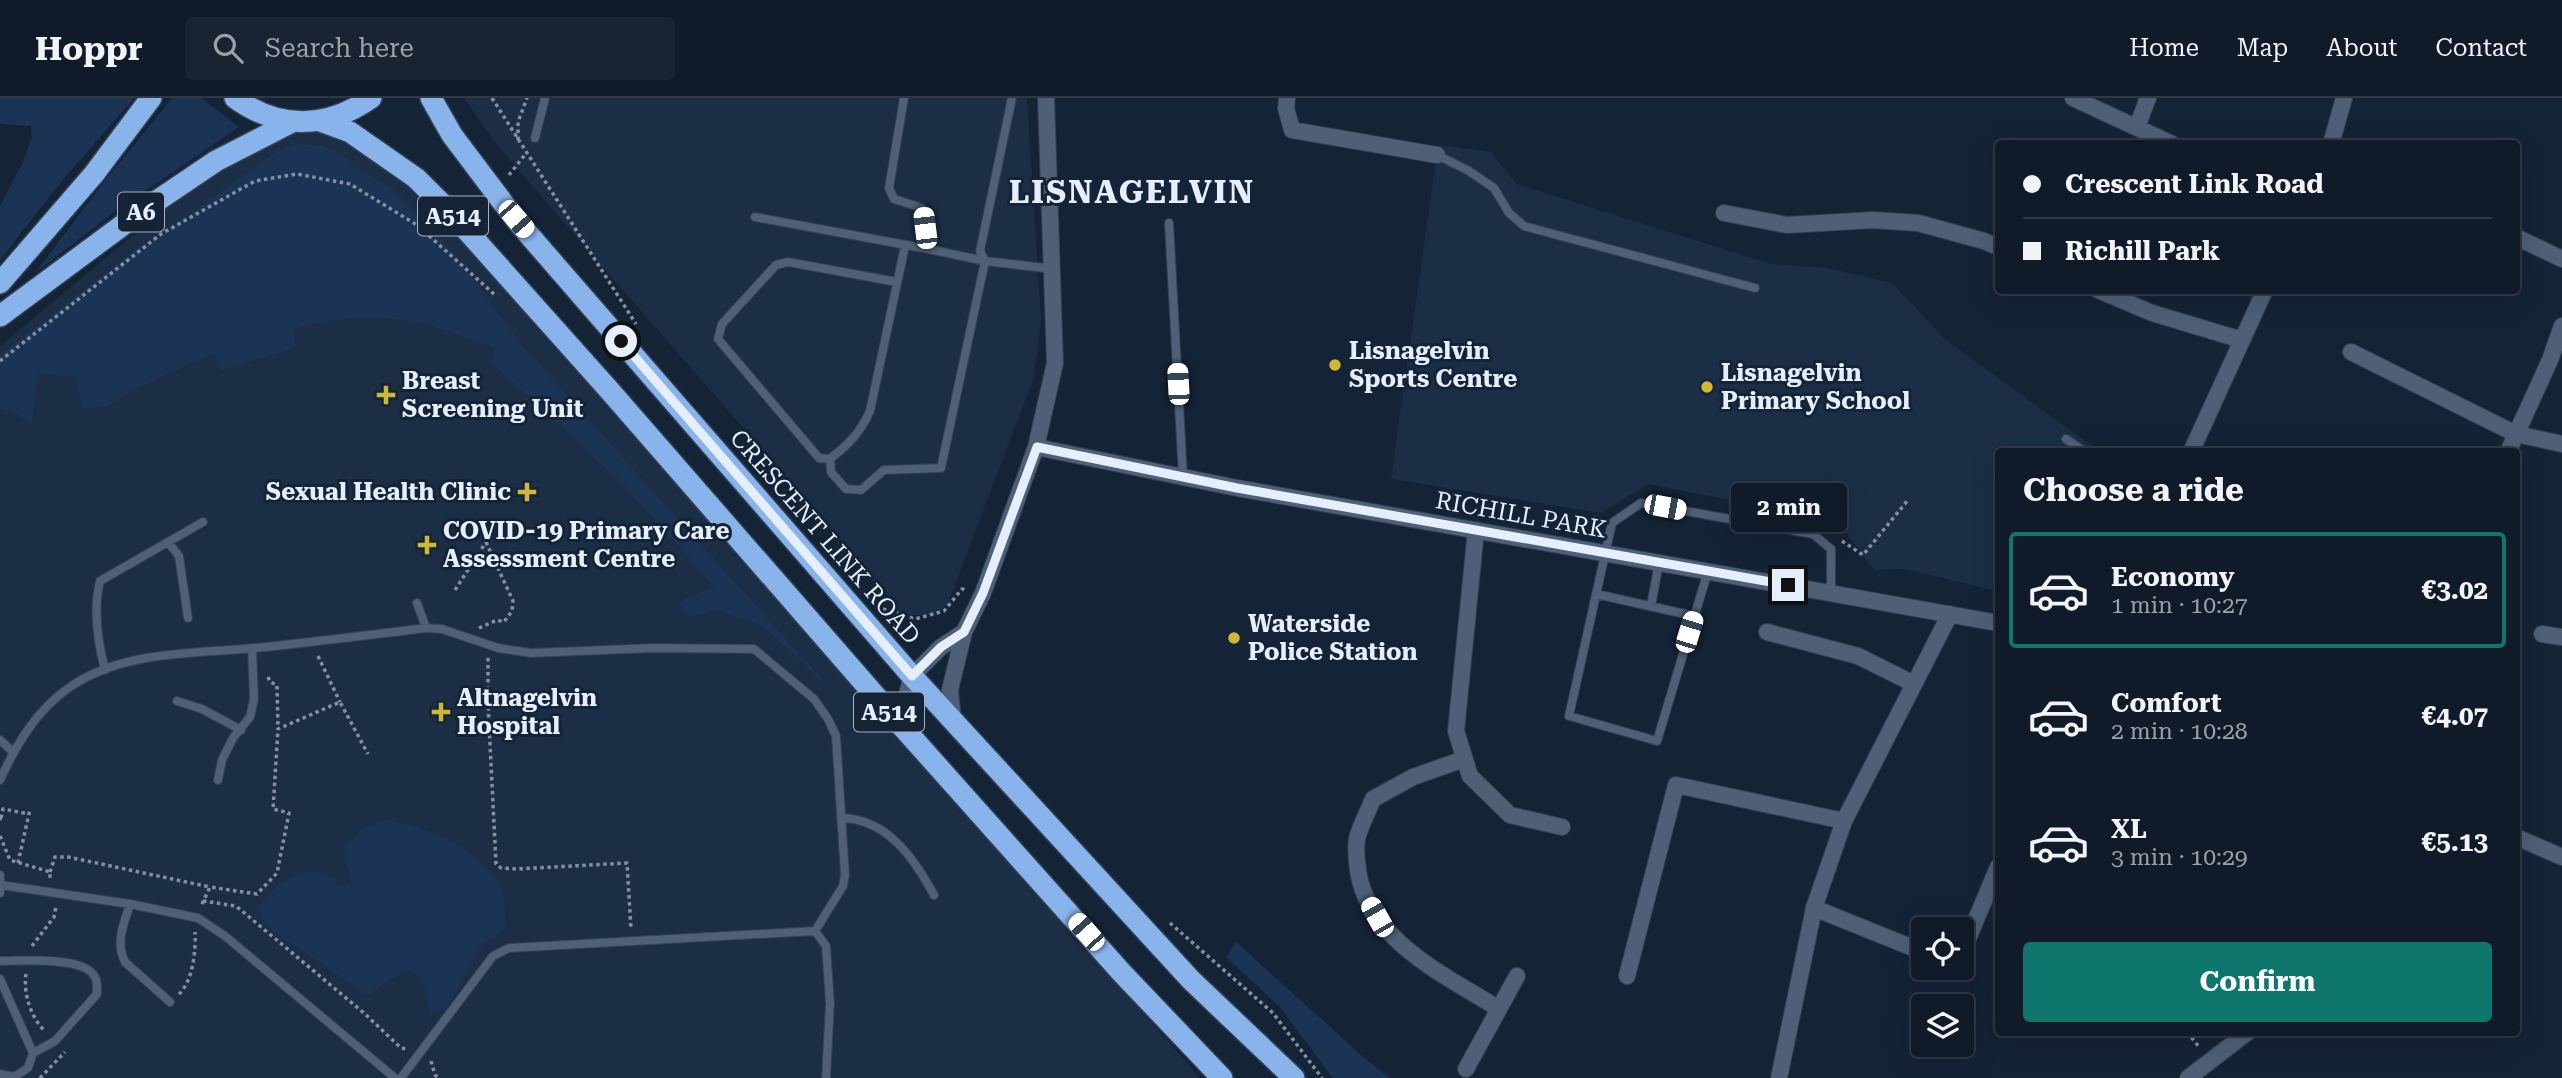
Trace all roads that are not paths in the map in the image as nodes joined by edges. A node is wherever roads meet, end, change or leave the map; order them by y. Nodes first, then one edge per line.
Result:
1 (151, 98) edge
2 (235, 98) edge
3 (371, 98) edge
4 (430, 98) edge
5 (545, 98) edge
6 (904, 98) edge
7 (1012, 98) edge
8 (1046, 98) edge
9 (1287, 98) edge
10 (2073, 98) edge
11 (2148, 98) edge
12 (2344, 98) edge
13 (320, 121) junction
14 (292, 122) junction
15 (2137, 127) junction
16 (536, 138) dead end
17 (2164, 140) edge
18 (2332, 140) edge
19 (1437, 155) joint
20 (1724, 213) dead end
21 (755, 217) dead end
22 (1169, 223) dead end
23 (2520, 239) edge
24 (905, 246) junction
25 (1995, 246) edge
26 (928, 249) junction
27 (2562, 259) edge
28 (985, 261) junction
29 (1053, 269) junction
30 (897, 282) junction
31 (0, 283) edge
32 (1755, 289) dead end
33 (2107, 294) edge
34 (2263, 294) edge
35 (0, 316) edge
36 (2562, 326) edge
37 (2242, 340) junction
38 (2351, 352) dead end
39 (2516, 434) junction
40 (2066, 439) dead end
41 (2562, 444) edge
42 (1037, 447) junction
43 (2079, 448) edge
44 (2193, 448) edge
45 (2510, 448) edge
46 (830, 459) junction
47 (1183, 477) junction
48 (203, 522) dead end
49 (1476, 530) junction
50 (168, 541) junction
51 (1606, 553) junction
52 (1659, 563) junction
53 (1708, 571) junction
54 (1831, 592) junction
55 (1597, 594) junction
56 (417, 603) dead end
57 (1651, 606) junction
58 (1950, 614) junction
59 (1694, 616) junction
60 (188, 618) dead end
61 (1995, 622) edge
62 (426, 628) junction
63 (964, 632) junction
64 (1767, 632) dead end
65 (2542, 634) dead end
66 (2562, 637) edge
67 (252, 648) junction
68 (105, 670) junction
69 (912, 676) junction
70 (1914, 684) junction
71 (177, 701) dead end
72 (953, 720) junction
73 (899, 723) junction
74 (241, 730) junction
75 (0, 740) edge
76 (13, 752) junction
77 (1464, 759) junction
78 (0, 780) edge
79 (218, 780) dead end
80 (842, 818) junction
81 (1844, 821) junction
82 (1562, 827) dead end
83 (2520, 839) edge
84 (2562, 857) edge
85 (1995, 874) edge
86 (0, 875) edge
87 (1, 889) edge
88 (934, 895) dead end
89 (130, 904) junction
90 (1814, 908) junction
91 (1974, 924) edge
92 (815, 931) junction
93 (1911, 948) edge
94 (0, 961) edge
95 (1517, 976) dead end
96 (1627, 976) dead end
97 (0, 979) edge
98 (170, 1002) road end
99 (1499, 1009) junction
100 (2243, 1036) edge
101 (33, 1053) junction
102 (1466, 1069) dead end
103 (0, 1074) edge
104 (1781, 1077) edge
105 (395, 1078) edge
106 (401, 1078) edge
107 (826, 1078) edge
108 (1222, 1078) edge
109 (1294, 1078) edge
110 (2188, 1078) edge

1 - 31 highway, A6
2 - 14 highway, A514
3 - 13 highway, A514
4 - 69 highway, CRESCENT LINK ROAD / A514
5 - 16 lane
6 - 26 lane
7 - 28 lane
8 - 29 street
9 - 19 street
10 - 15 street
11 - 15 street
12 - 18 street
13 - 14 highway, A514
13 - 73 highway, A514
14 - 35 highway, A6
15 - 17 street
19 - 32 lane
20 - 25 street
21 - 24 lane
22 - 47 lane
23 - 27 street
24 - 26 lane
24 - 30 lane
26 - 28 lane
28 - 29 lane
28 - 46 lane
29 - 42 street
30 - 46 lane
30 - 46 lane
33 - 37 street
34 - 37 street
36 - 39 street
37 - 44 street
38 - 39 street
39 - 41 street
39 - 45 street
40 - 43 lane
42 - 47 street, RICHILL PARK
42 - 63 street
47 - 49 street, RICHILL PARK
48 - 50 lane
49 - 51 street, RICHILL PARK
49 - 77 street
50 - 60 lane
50 - 68 lane
51 - 52 street, RICHILL PARK
51 - 54 lane
51 - 55 lane
52 - 53 street, RICHILL PARK
52 - 57 lane
53 - 54 street, RICHILL PARK
53 - 59 lane
54 - 58 street, RICHILL PARK
55 - 57 lane
55 - 59 lane
56 - 62 lane
57 - 59 lane
58 - 61 street, RICHILL PARK
58 - 70 street
62 - 67 lane
62 - 80 lane
63 - 69 street
63 - 72 street
64 - 70 street
65 - 66 street
67 - 68 lane
67 - 74 lane
68 - 76 lane
69 - 72 highway, CRESCENT LINK ROAD / A514
69 - 73 street
70 - 81 street
71 - 74 lane
72 - 109 highway, CRESCENT LINK ROAD / A514
73 - 108 highway, A514
74 - 79 lane
75 - 76 lane
76 - 78 lane
77 - 82 street
77 - 99 street
80 - 88 lane
80 - 92 lane
81 - 90 street
81 - 96 street
83 - 84 street
85 - 91 street
86 - 87 lane
87 - 89 lane
89 - 98 lane
89 - 105 lane
90 - 93 street
90 - 104 street
92 - 106 lane
92 - 107 lane
94 - 101 lane
95 - 99 street
97 - 101 lane
99 - 102 street
100 - 110 street
101 - 103 lane

